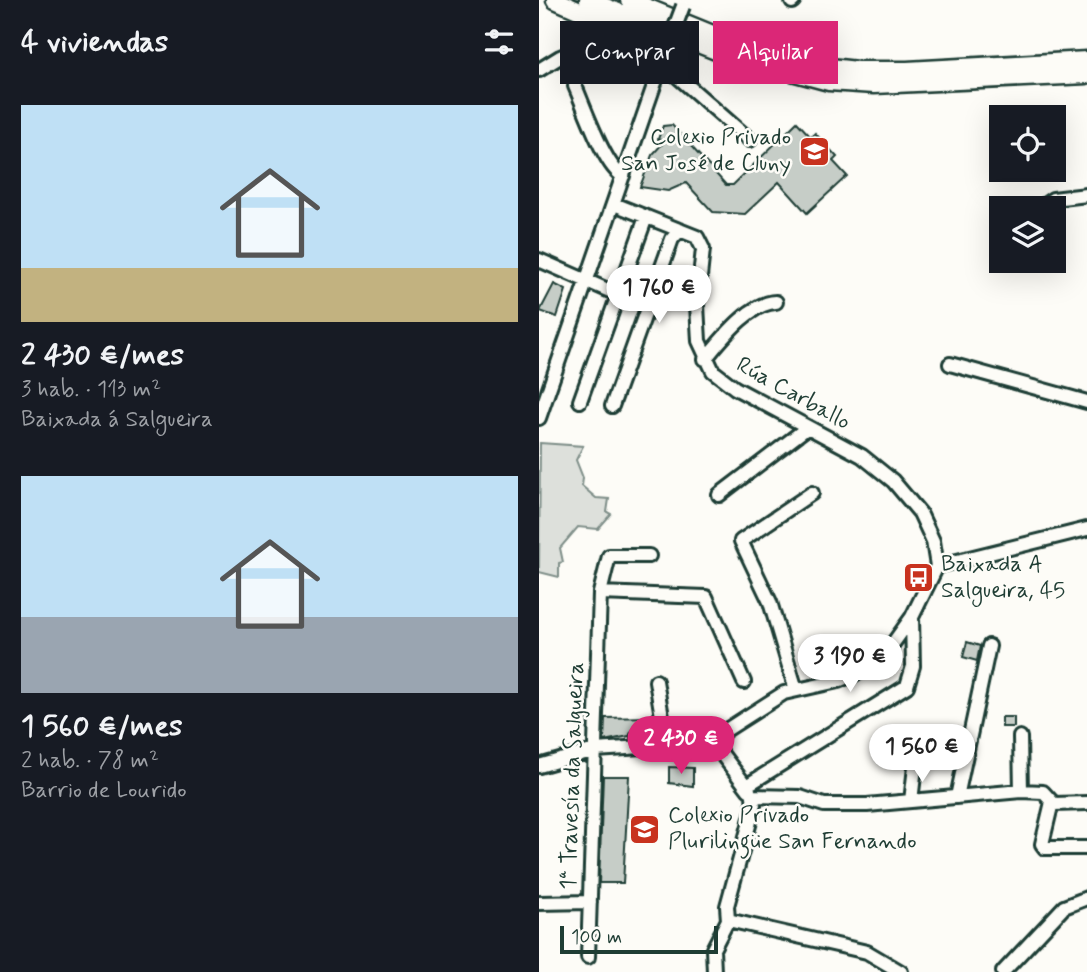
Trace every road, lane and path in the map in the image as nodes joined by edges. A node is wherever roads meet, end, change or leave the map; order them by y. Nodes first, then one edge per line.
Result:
1 (555, 0) edge
2 (588, 0) edge
3 (629, 0) edge
4 (653, 0) edge
5 (679, 7) edge
6 (603, 21) edge
7 (560, 58) edge
8 (1087, 60) edge
9 (539, 70) edge
10 (1087, 75) edge
11 (654, 84) edge
12 (695, 84) edge
13 (575, 86) dead end
14 (750, 140) dead end
15 (623, 176) junction
16 (1087, 195) edge
17 (1066, 197) edge
18 (614, 204) junction
19 (646, 218) junction
20 (680, 230) junction
21 (539, 260) edge
22 (587, 283) junction
23 (619, 295) junction
24 (776, 302) dead end
25 (705, 359) junction
26 (950, 364) dead end
27 (580, 401) dead end
28 (1087, 402) edge
29 (612, 406) dead end
30 (539, 418) edge
31 (808, 427) junction
32 (812, 493) dead end
33 (719, 495) dead end
34 (1087, 529) edge
35 (649, 556) dead end
36 (937, 566) junction
37 (600, 594) junction
38 (912, 617) junction
39 (989, 646) dead end
40 (656, 681) dead end
41 (744, 682) dead end
42 (796, 690) junction
43 (919, 733) dead end
44 (1020, 737) dead end
45 (711, 740) junction
46 (638, 746) junction
47 (594, 750) junction
48 (539, 766) edge
49 (750, 791) junction
50 (1021, 791) junction
51 (957, 797) junction
52 (911, 801) junction
53 (1052, 802) junction
54 (1087, 803) edge
55 (1087, 848) edge
56 (1087, 898) edge
57 (590, 902) junction
58 (539, 903) edge
59 (728, 920) junction
60 (588, 957) dead end
61 (715, 972) edge
62 (901, 972) edge
63 (1003, 972) edge

1 - 6 main road
2 - 10 main road
3 - 5 main road
4 - 5 main road
5 - 8 main road
7 - 9 street
11 - 15 street
12 - 14 street
13 - 15 street
15 - 18 street
16 - 17 street
18 - 19 street, Rúa Carballo
18 - 22 street
19 - 20 street, Rúa Carballo
19 - 23 street
20 - 25 street, Rúa Carballo
20 - 29 street
21 - 22 street
22 - 23 street
22 - 30 street
23 - 27 street
24 - 25 street
25 - 31 street, Rúa Carballo
26 - 28 street
31 - 33 street
31 - 36 street, Rúa Carballo
32 - 42 street
34 - 36 street
35 - 37 street, 1ª Travesía da Salgueira
36 - 38 street
37 - 41 street
37 - 47 street, 1ª Travesía da Salgueira
38 - 42 street
38 - 49 street
39 - 51 street
40 - 46 street
42 - 45 street
43 - 52 street
44 - 50 street
45 - 46 street
45 - 49 street
46 - 47 street
47 - 48 street
47 - 57 street, 1ª Travesía da Salgueira
49 - 52 street
49 - 59 street
50 - 51 street
50 - 53 street
51 - 52 street
53 - 54 street
53 - 55 street
56 - 63 street
57 - 58 street
57 - 60 street, 1ª Travesía da Salgueira
59 - 61 street
59 - 62 street

